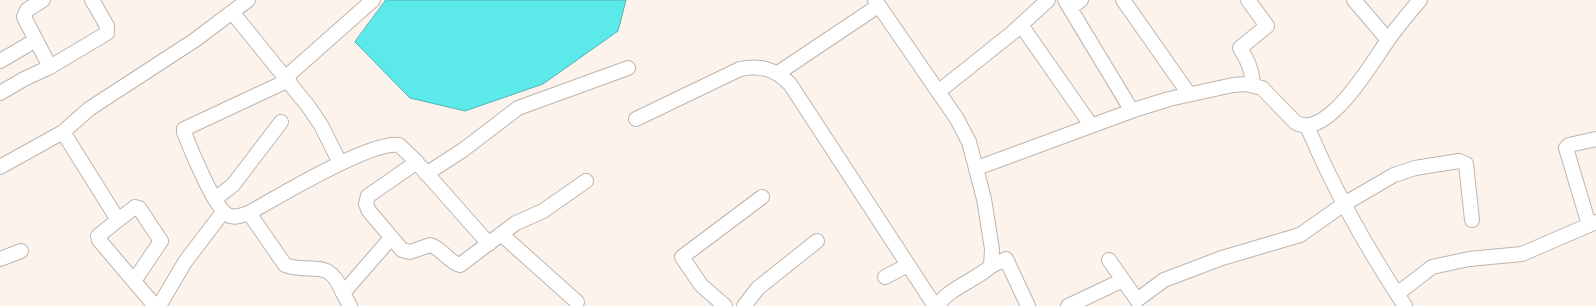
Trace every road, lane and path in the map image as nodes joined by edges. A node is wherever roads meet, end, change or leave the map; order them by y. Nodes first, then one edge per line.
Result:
1 (43, 0) edge
2 (92, 0) edge
3 (248, 0) edge
4 (373, 0) edge
5 (1048, 0) edge
6 (1123, 0) edge
7 (1248, 0) edge
8 (1354, 0) edge
9 (1420, 0) edge
10 (876, 3) edge
11 (1072, 3) edge
12 (27, 4) edge
13 (232, 12) junction
14 (1021, 25) junction
15 (36, 40) junction
16 (1388, 40) junction
17 (0, 61) edge
18 (50, 67) junction
19 (628, 68) dead end
20 (778, 73) junction
21 (287, 78) junction
22 (1253, 85) junction
23 (938, 92) junction
24 (0, 93) edge
25 (1189, 94) junction
26 (1132, 111) junction
27 (636, 119) dead end
28 (281, 122) dead end
29 (1091, 126) junction
30 (1307, 126) junction
31 (63, 132) junction
32 (1596, 139) edge
33 (2, 162) edge
34 (417, 162) junction
35 (340, 164) junction
36 (977, 168) junction
37 (426, 174) junction
38 (586, 181) dead end
39 (762, 197) dead end
40 (215, 199) junction
41 (1344, 204) junction
42 (223, 212) junction
43 (249, 213) junction
44 (118, 220) junction
45 (1472, 220) dead end
46 (1592, 224) edge
47 (501, 234) junction
48 (391, 238) junction
49 (816, 241) dead end
50 (489, 244) junction
51 (21, 251) dead end
52 (0, 259) edge
53 (1110, 260) dead end
54 (908, 265) junction
55 (991, 266) junction
56 (885, 277) dead end
57 (1123, 280) junction
58 (134, 281) junction
59 (343, 293) junction
60 (1397, 294) junction
61 (577, 302) dead end
62 (723, 305) edge
63 (156, 306) edge
64 (159, 306) edge
65 (350, 306) edge
66 (744, 306) edge
67 (937, 306) edge
68 (1028, 306) edge
69 (1068, 306) edge
70 (1405, 306) edge

1 - 12 street
2 - 18 street
3 - 13 street
4 - 21 street
5 - 14 street
6 - 25 street
7 - 22 street
8 - 16 street
9 - 16 street
10 - 20 street
10 - 23 street
11 - 26 street
12 - 15 street
13 - 21 street
13 - 31 street
14 - 23 street
14 - 29 street
15 - 17 street
15 - 18 street
16 - 30 street
18 - 24 street
19 - 37 street
20 - 27 street
20 - 54 street
21 - 35 street
21 - 40 street
22 - 25 street
22 - 30 street
23 - 36 street
25 - 26 street
26 - 29 street
28 - 40 street
29 - 36 street
30 - 41 street
31 - 33 street
31 - 44 street
32 - 46 street
34 - 35 street
34 - 37 street
34 - 48 street
35 - 43 street
36 - 55 street
37 - 50 street
38 - 47 street
39 - 62 street
40 - 42 street
41 - 45 street
41 - 57 street
41 - 60 street
42 - 43 street
42 - 64 street
43 - 59 street
44 - 58 street
44 - 58 street
46 - 60 street
47 - 50 street
47 - 61 street
48 - 50 street
48 - 59 street
49 - 66 street
51 - 52 street
53 - 57 street
54 - 56 street
54 - 67 street
55 - 67 street
55 - 68 street
57 - 69 street
58 - 63 street
59 - 65 street
60 - 70 street

